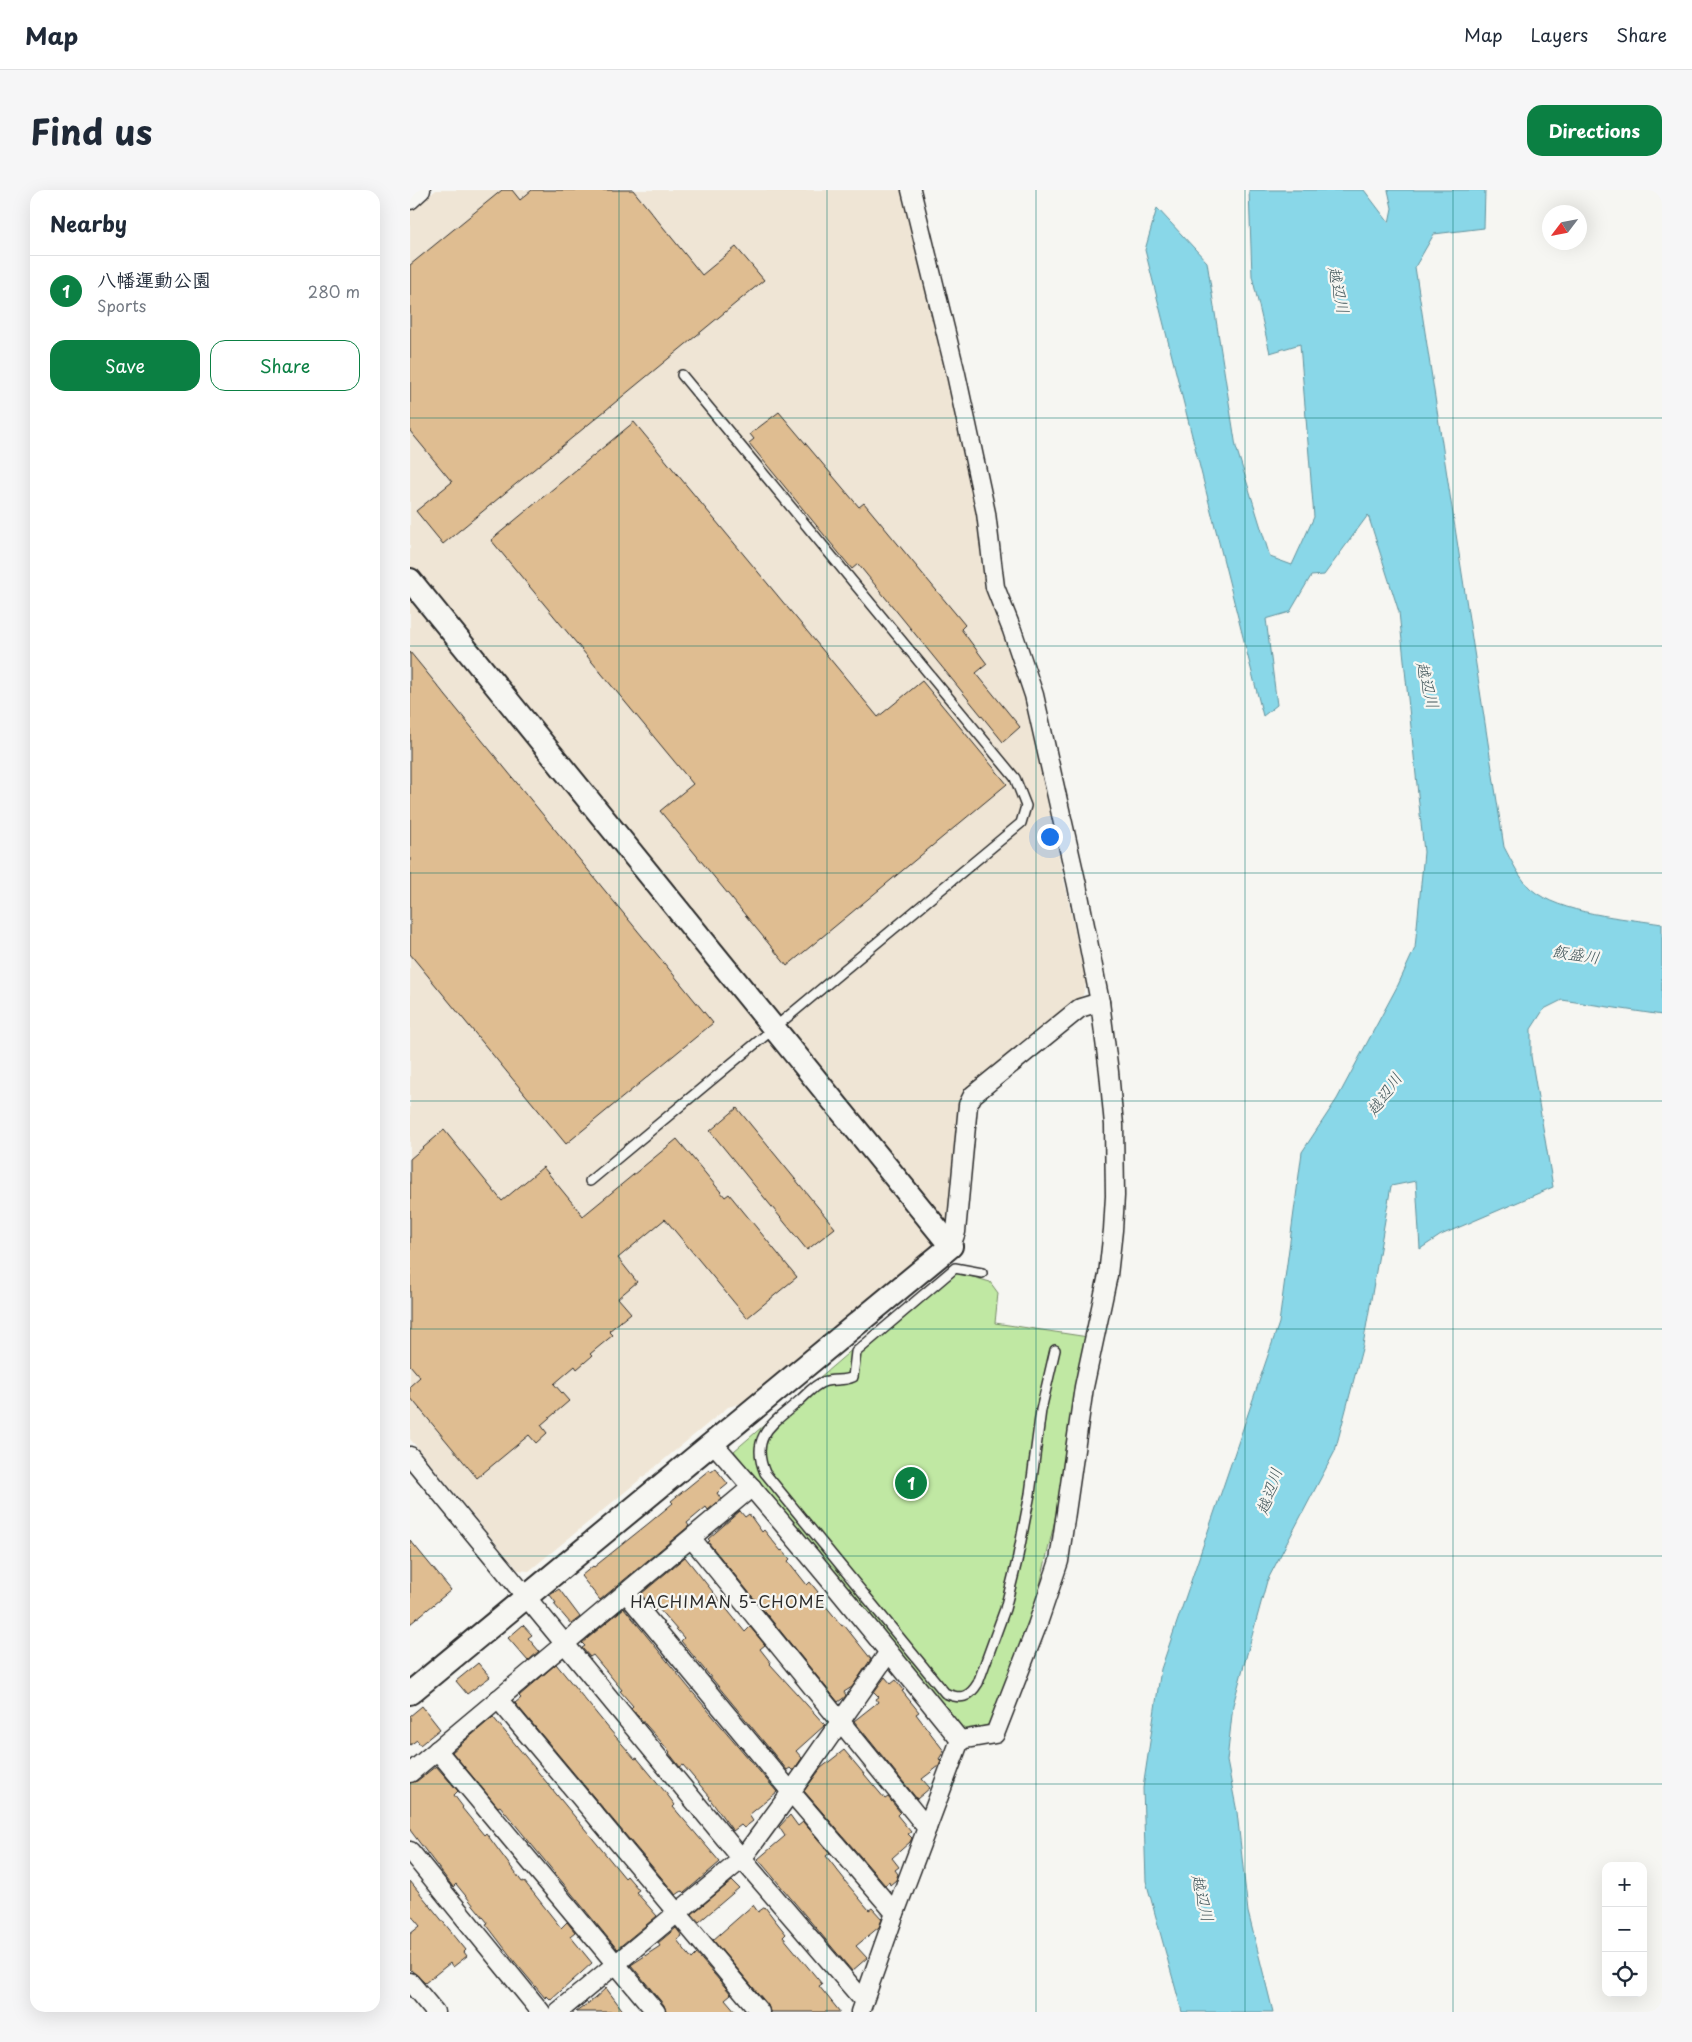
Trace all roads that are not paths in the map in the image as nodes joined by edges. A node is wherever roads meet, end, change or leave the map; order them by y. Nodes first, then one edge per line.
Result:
1 (422, 190) edge
2 (911, 190) edge
3 (410, 200) edge
4 (682, 375) dead end
5 (410, 580) edge
6 (1100, 1002) junction
7 (775, 1027) junction
8 (590, 1181) dead end
9 (949, 1256) junction
10 (982, 1273) dead end
11 (1055, 1350) dead end
12 (713, 1443) junction
13 (410, 1456) edge
14 (752, 1488) junction
15 (692, 1539) junction
16 (626, 1593) junction
17 (526, 1597) junction
18 (563, 1644) junction
19 (889, 1652) junction
20 (929, 1673) junction
21 (915, 1684) junction
22 (410, 1694) edge
23 (498, 1699) junction
24 (840, 1722) junction
25 (960, 1740) junction
26 (437, 1750) junction
27 (410, 1773) edge
28 (791, 1792) junction
29 (927, 1828) junction
30 (410, 1851) edge
31 (742, 1859) junction
32 (677, 1912) junction
33 (895, 1913) junction
34 (616, 1964) junction
35 (410, 1982) edge
36 (862, 2006) edge
37 (435, 2012) edge
38 (541, 2012) edge
39 (558, 2012) edge
40 (656, 2012) edge
41 (760, 2012) edge

1 - 3 street
2 - 6 street
4 - 7 lane
5 - 7 street
6 - 9 street
6 - 25 street
7 - 8 lane
7 - 9 street
9 - 10 lane
9 - 12 street
9 - 20 lane
11 - 20 lane
12 - 14 street
12 - 17 street
13 - 17 street
14 - 15 street
14 - 19 street
15 - 16 street
15 - 24 street
16 - 18 street
16 - 28 street
17 - 18 street
17 - 22 street
18 - 23 street
18 - 31 street
19 - 21 street
19 - 24 street
20 - 21 lane
21 - 25 street
23 - 26 street
23 - 32 street
24 - 28 street
24 - 29 street
25 - 29 street
26 - 27 street
26 - 34 street
28 - 31 street
28 - 33 street
29 - 33 street
30 - 38 street
31 - 32 street
31 - 36 street
32 - 34 street
32 - 41 street
33 - 36 street
34 - 39 street
34 - 40 street
35 - 37 street

